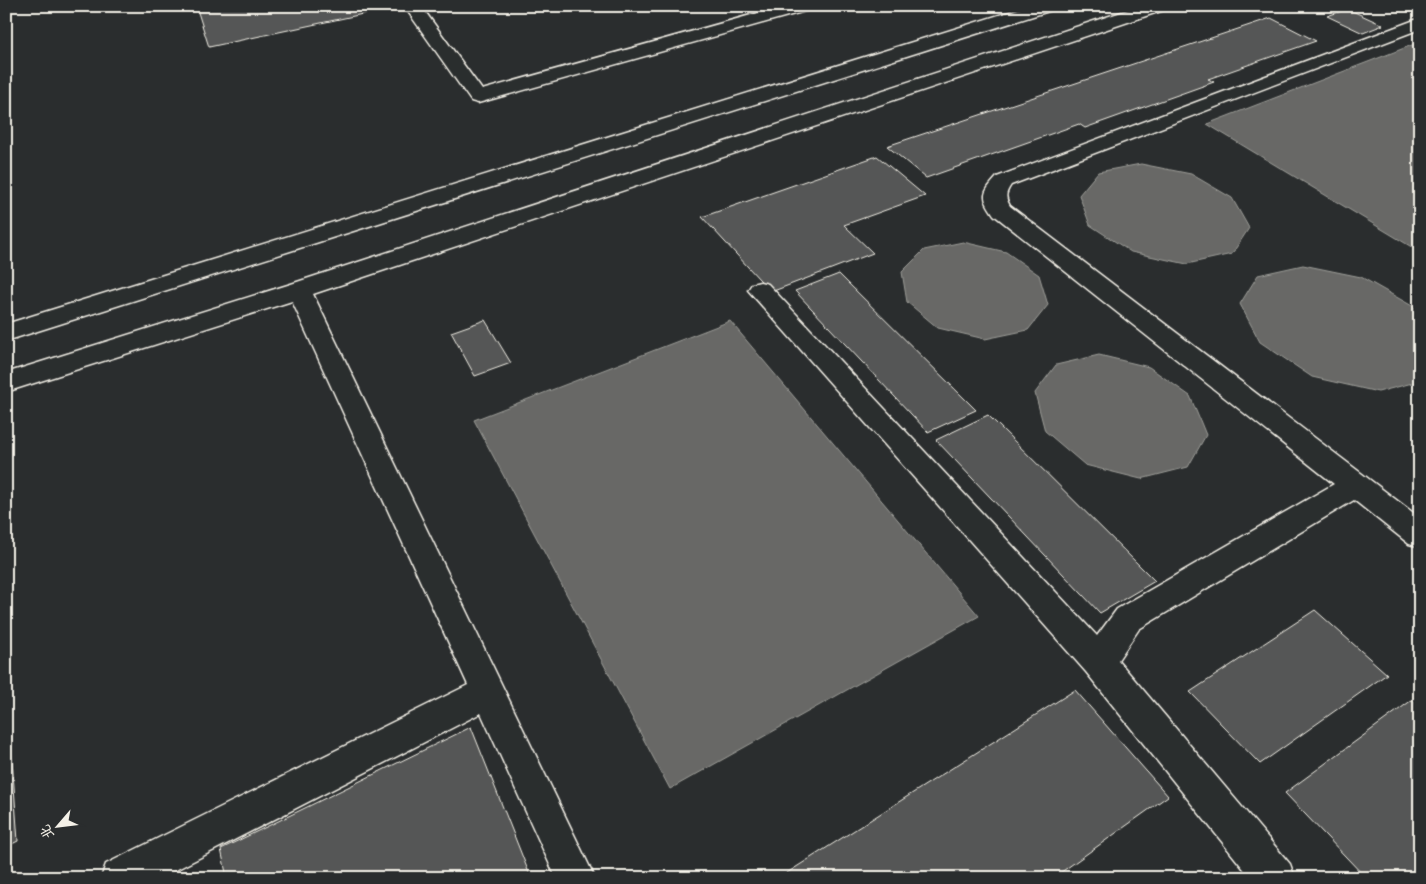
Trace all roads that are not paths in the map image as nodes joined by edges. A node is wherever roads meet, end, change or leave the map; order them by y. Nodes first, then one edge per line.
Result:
1 (412, 6) edge
2 (803, 6) edge
3 (1046, 6) edge
4 (1158, 6) edge
5 (1420, 23) edge
6 (299, 290) junction
7 (760, 290) dead end
8 (6, 333) edge
9 (6, 382) edge
10 (1356, 485) junction
11 (1420, 535) edge
12 (1098, 661) junction
13 (488, 692) junction
14 (120, 878) edge
15 (576, 878) edge
16 (1276, 878) edge

1 - 2 street
3 - 8 street
4 - 6 street
5 - 10 street
6 - 9 street
6 - 13 street
7 - 12 street
10 - 11 street
10 - 12 street
12 - 16 street
13 - 14 street
13 - 15 street

